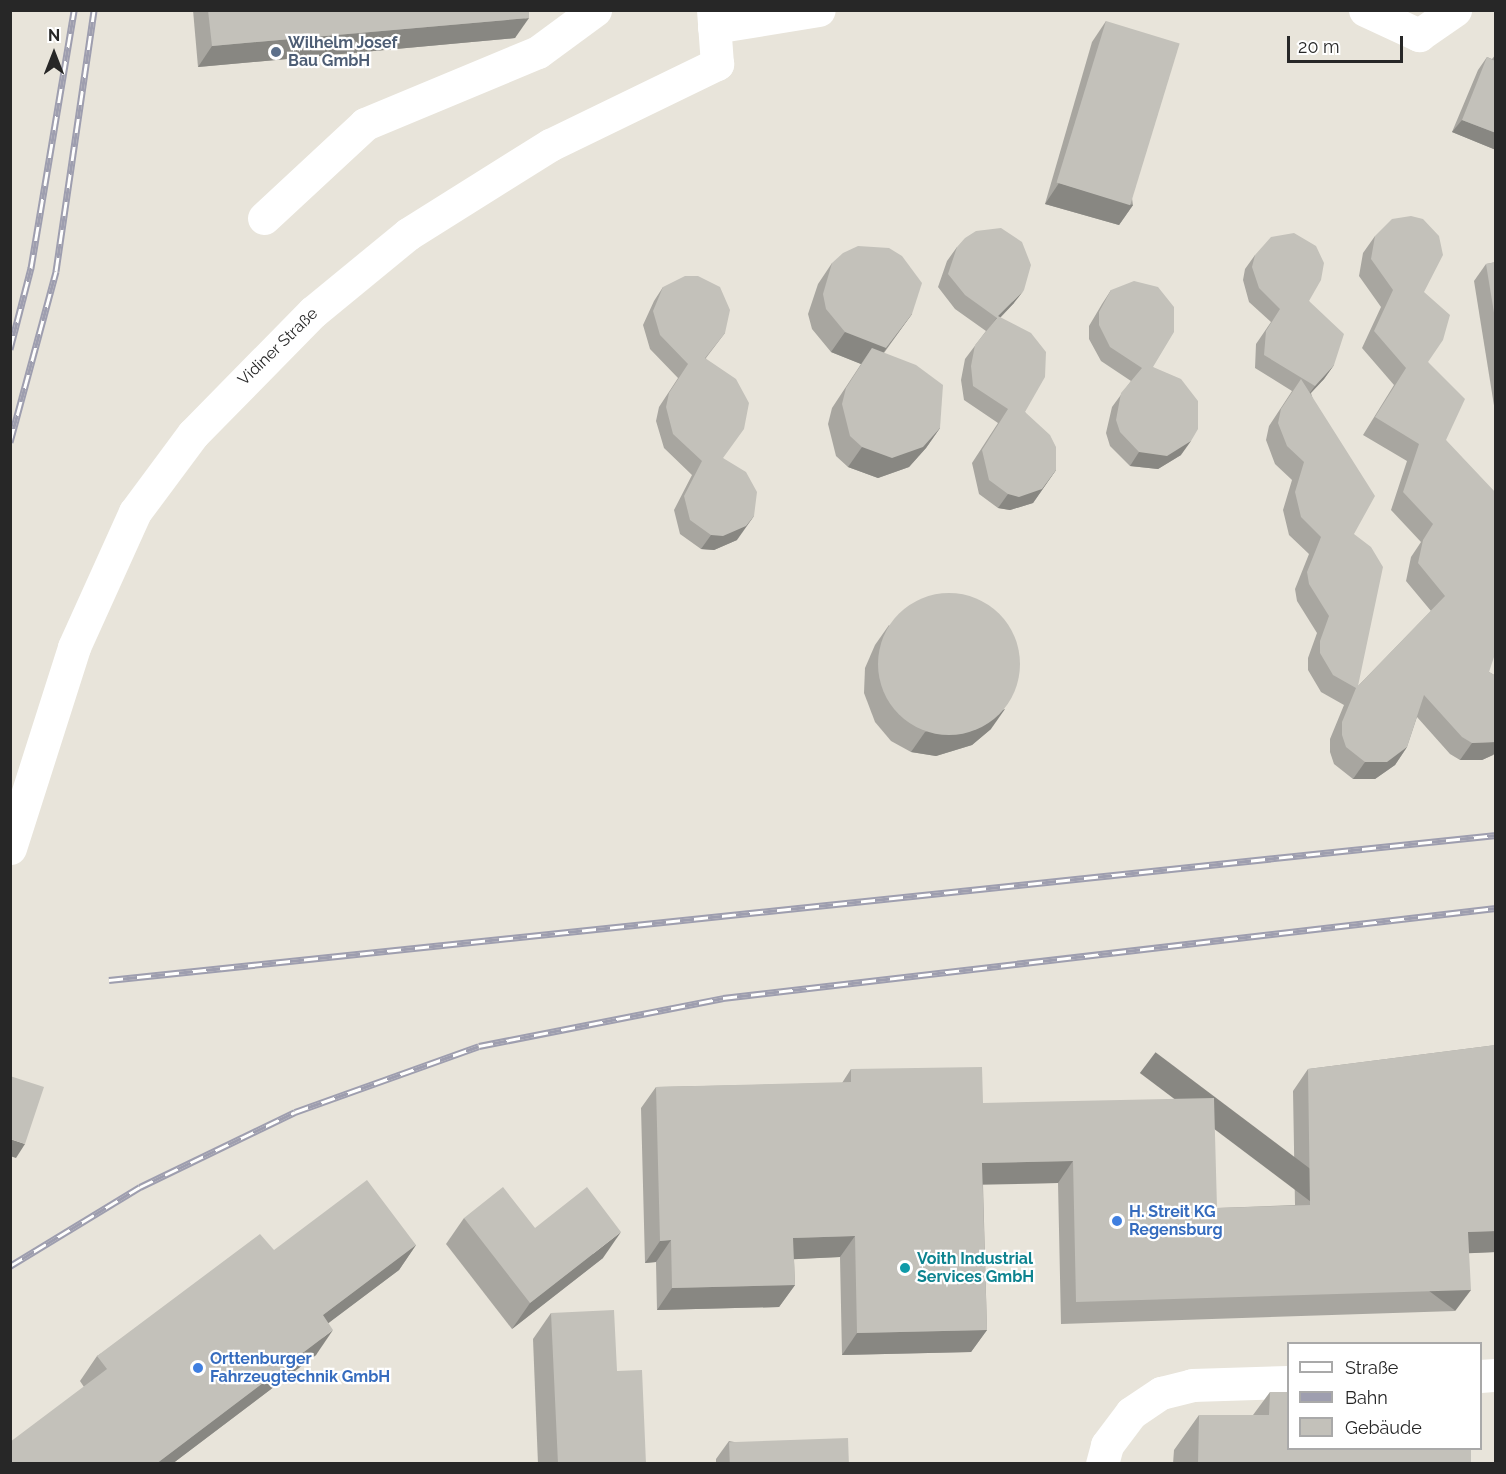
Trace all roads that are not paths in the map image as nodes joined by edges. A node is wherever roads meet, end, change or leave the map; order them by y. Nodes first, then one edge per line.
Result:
1 (595, 10) edge
2 (819, 10) edge
3 (1365, 10) edge
4 (1455, 10) edge
5 (713, 19) edge
6 (264, 218) dead end
7 (10, 848) edge
8 (1287, 1382) edge
9 (1102, 1464) edge

1 - 6 street
2 - 5 street
3 - 4 street
5 - 7 street, Vidiner Straße
8 - 9 street

